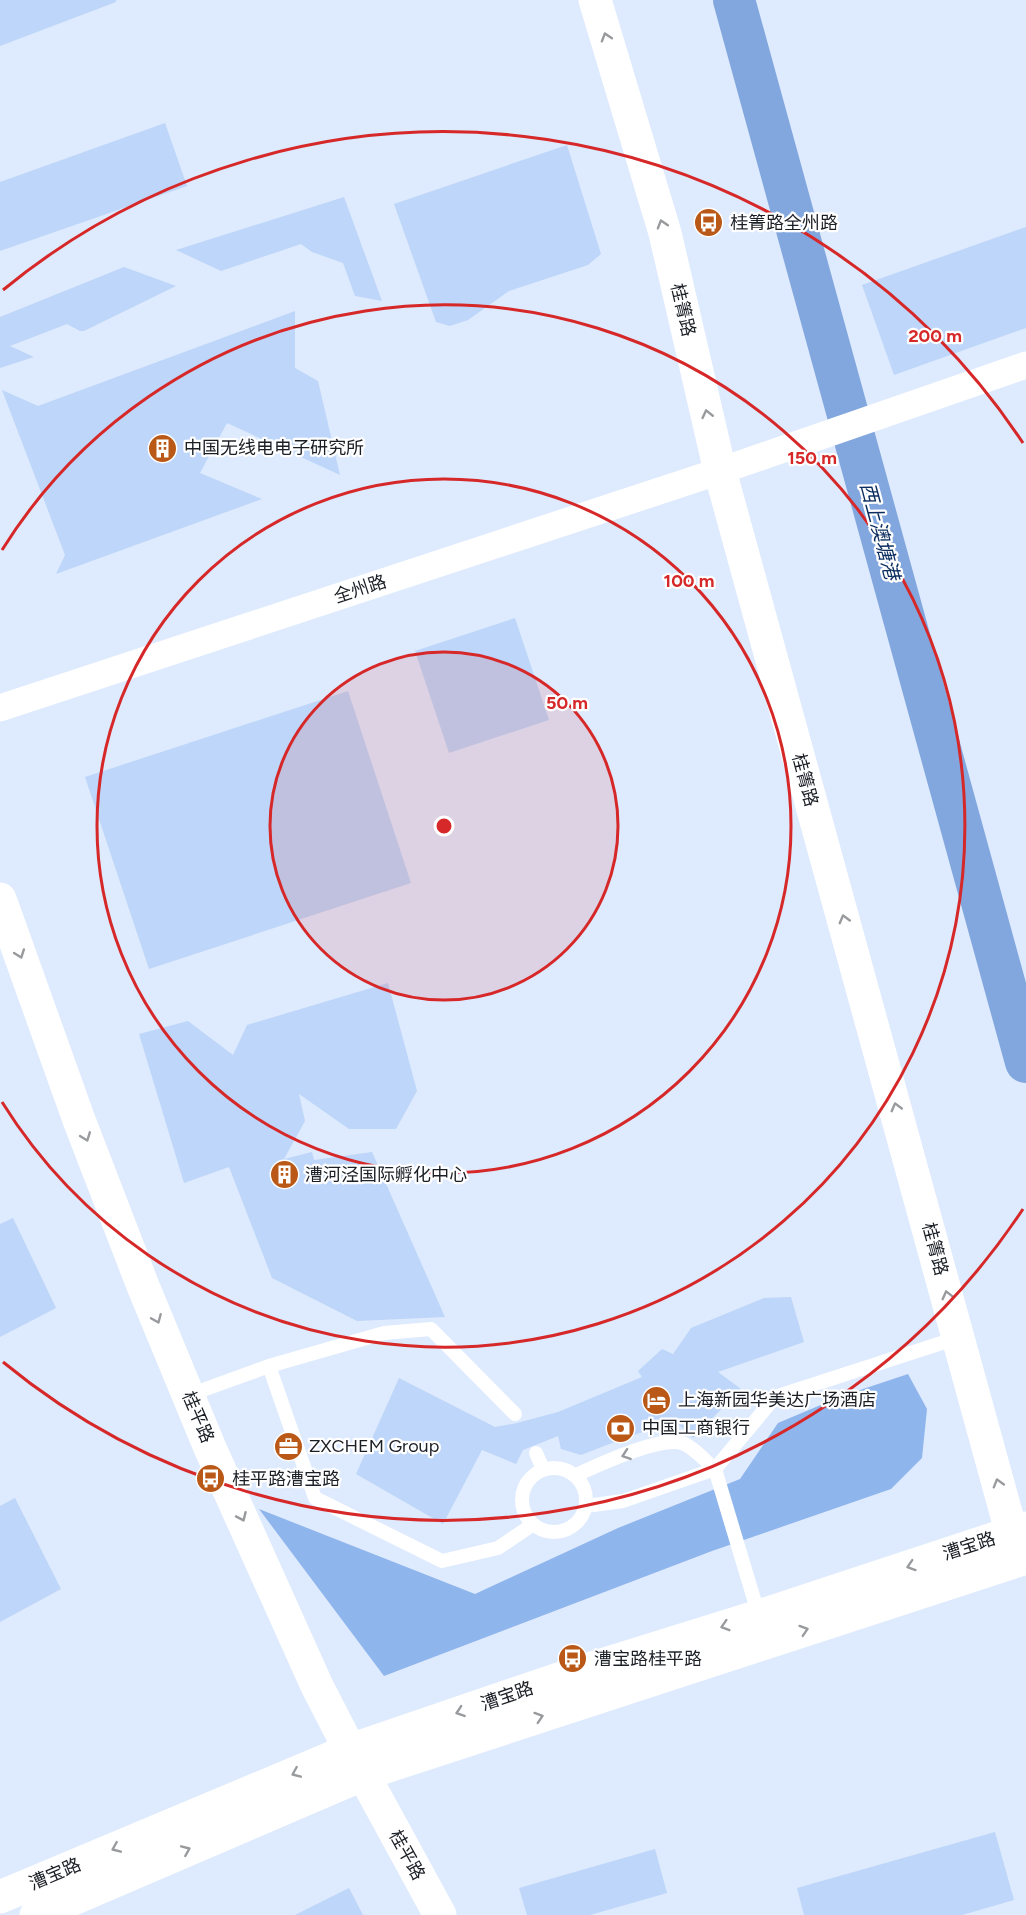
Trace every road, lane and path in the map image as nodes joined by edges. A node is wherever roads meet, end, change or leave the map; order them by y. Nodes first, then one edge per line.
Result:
1 (595, 0) edge
2 (1026, 365) edge
3 (720, 471) junction
4 (0, 708) edge
5 (0, 898) edge
6 (957, 1338) junction
7 (269, 1366) junction
8 (189, 1395) junction
9 (515, 1414) dead end
10 (536, 1453) dead end
11 (543, 1469) junction
12 (715, 1469) junction
13 (576, 1475) junction
14 (586, 1506) junction
15 (532, 1524) junction
16 (1021, 1545) edge
17 (759, 1616) junction
18 (357, 1762) junction
19 (0, 1897) edge
20 (36, 1915) edge
21 (440, 1915) edge

3 -> 1 street, 桂箐路
2 - 3 street, 全州路
3 - 4 street, 全州路
6 -> 3 street, 桂箐路
5 -> 8 street, 桂平路
6 - 12 lane
16 -> 6 street, 桂箐路
7 - 8 lane
7 - 9 lane
7 - 15 lane
8 -> 18 street, 桂平路
10 - 11 lane
11 - 13 lane
11 - 15 lane
12 -> 13 lane
12 - 14 lane
12 - 17 lane
13 - 14 lane
14 - 15 lane
16 -> 17 street, 漕宝路
18 -> 16 street, 漕宝路
17 -> 18 street, 漕宝路
18 -> 19 street, 漕宝路
20 -> 18 street, 漕宝路
18 - 21 street, 桂平路

